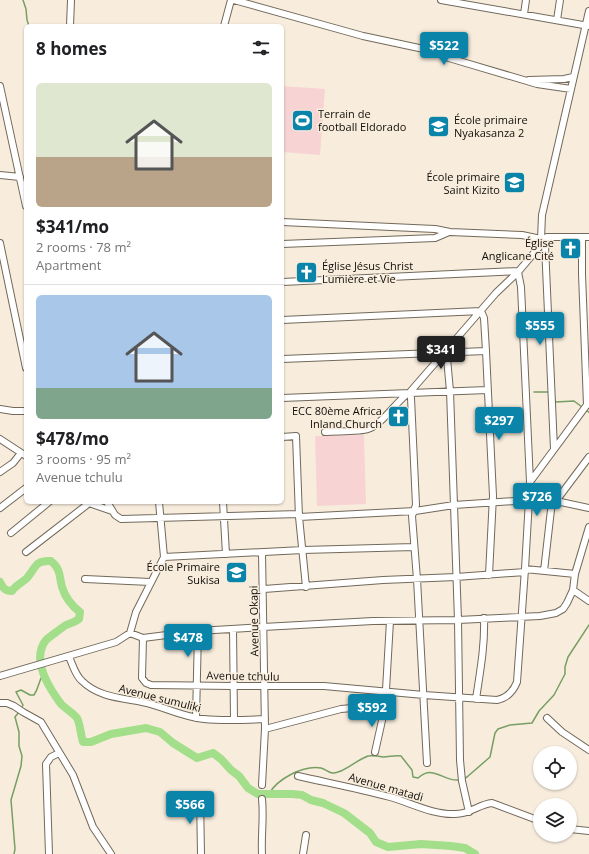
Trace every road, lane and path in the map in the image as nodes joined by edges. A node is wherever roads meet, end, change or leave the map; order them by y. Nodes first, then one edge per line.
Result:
1 (71, 0) edge
2 (232, 0) edge
3 (441, 0) edge
4 (526, 0) edge
5 (560, 0) edge
6 (465, 2) edge
7 (589, 11) edge
8 (524, 14) junction
9 (557, 20) junction
10 (70, 24) edge
11 (225, 24) edge
12 (587, 26) edge
13 (573, 77) junction
14 (524, 80) junction
15 (0, 86) edge
16 (571, 89) junction
17 (0, 175) edge
18 (20, 177) junction
19 (24, 196) edge
20 (284, 222) edge
21 (450, 232) junction
22 (586, 237) edge
23 (541, 239) junction
24 (0, 243) edge
25 (284, 244) edge
26 (518, 272) junction
27 (284, 282) edge
28 (481, 311) junction
29 (284, 320) edge
30 (486, 351) junction
31 (444, 352) junction
32 (24, 358) edge
33 (284, 359) edge
34 (487, 390) junction
35 (450, 391) junction
36 (410, 392) junction
37 (284, 398) edge
38 (586, 406) edge
39 (0, 409) edge
40 (24, 411) edge
41 (325, 432) dead end
42 (284, 437) edge
43 (0, 439) edge
44 (554, 448) junction
45 (24, 455) edge
46 (589, 457) edge
47 (0, 472) edge
48 (530, 482) junction
49 (24, 490) edge
50 (529, 500) junction
51 (554, 501) junction
52 (492, 502) junction
53 (47, 504) edge
54 (86, 504) edge
55 (90, 504) edge
56 (108, 504) edge
57 (159, 504) edge
58 (223, 504) edge
59 (454, 505) junction
60 (0, 508) edge
61 (589, 508) edge
62 (415, 510) junction
63 (112, 511) junction
64 (224, 516) junction
65 (299, 516) junction
66 (160, 518) junction
67 (589, 527) edge
68 (11, 533) dead end
69 (414, 547) junction
70 (302, 550) junction
71 (26, 552) dead end
72 (262, 553) junction
73 (226, 554) junction
74 (164, 557) junction
75 (525, 571) junction
76 (544, 571) junction
77 (575, 574) junction
78 (489, 575) junction
79 (456, 577) junction
80 (85, 578) dead end
81 (417, 579) junction
82 (150, 582) junction
83 (306, 587) junction
84 (264, 589) junction
85 (573, 590) junction
86 (589, 601) edge
87 (522, 617) junction
88 (484, 618) junction
89 (419, 620) junction
90 (458, 620) junction
91 (390, 621) junction
92 (263, 627) junction
93 (233, 629) junction
94 (198, 631) junction
95 (130, 633) junction
96 (143, 638) junction
97 (69, 657) junction
98 (0, 676) edge
99 (197, 685) junction
100 (233, 686) junction
101 (265, 686) junction
102 (387, 691) junction
103 (424, 695) junction
104 (459, 698) junction
105 (476, 699) junction
106 (0, 703) edge
107 (386, 708) junction
108 (196, 718) junction
109 (547, 718) dead end
110 (265, 719) junction
111 (234, 720) junction
112 (265, 729) junction
113 (589, 750) edge
114 (375, 752) dead end
115 (59, 753) junction
116 (427, 763) dead end
117 (298, 776) dead end
118 (262, 785) dead end
119 (200, 796) dead end
120 (262, 799) dead end
121 (469, 812) junction
122 (533, 818) edge
123 (577, 830) edge
124 (589, 831) edge
125 (306, 835) dead end
126 (49, 854) edge
127 (111, 854) edge
128 (201, 854) edge
129 (262, 854) edge
130 (303, 854) edge

1 - 10 street
2 - 11 street
2 - 14 street
3 - 6 street
4 - 8 street
5 - 9 street
6 - 8 street
7 - 12 street
8 - 9 street
9 - 12 street
12 - 13 street
13 - 14 street
13 - 16 street
14 - 16 street
15 - 18 street
16 - 23 street
17 - 18 street
18 - 19 street
20 - 21 street
21 - 23 street
21 - 25 street
22 - 23 street
22 - 38 street
23 - 26 street
23 - 44 street
24 - 32 street
26 - 27 street
26 - 28 street
26 - 48 street
28 - 29 street
28 - 30 street
28 - 31 street
30 - 31 street
30 - 34 street
31 - 33 street
31 - 35 street
31 - 36 street
34 - 35 street
34 - 52 street
35 - 36 street
35 - 59 street
36 - 37 street
36 - 41 street
36 - 62 street
38 - 44 street
39 - 40 street
42 - 65 street
43 - 45 street
44 - 48 street
45 - 47 street
46 - 51 street
48 - 50 street
49 - 60 street
50 - 51 street
50 - 52 street
50 - 75 street
51 - 61 street
51 - 76 street
52 - 59 street
52 - 78 street
53 - 68 street
54 - 71 street
55 - 63 street
56 - 63 street
57 - 66 street
58 - 64 street
59 - 62 street
59 - 79 street
62 - 65 street
62 - 69 street
63 - 66 street
64 - 65 street
64 - 66 street
64 - 73 street
65 - 70 street
66 - 74 street
67 - 77 street
69 - 70 street
69 - 81 street
70 - 72 street
70 - 83 street
72 - 73 street
72 - 84 street, Avenue Okapi
73 - 74 street
74 - 82 street
75 - 76 street
75 - 78 street
75 - 87 street
76 - 77 street
77 - 85 street
78 - 79 street
79 - 81 street
79 - 90 street
80 - 82 street
81 - 83 street
81 - 89 street
82 - 95 street
83 - 84 street
84 - 92 street, Avenue Okapi
85 - 86 street
85 - 87 street
87 - 88 street
87 - 105 street, Avenue tchulu
88 - 90 street
88 - 105 street
89 - 90 street
89 - 91 street
89 - 103 street
90 - 104 street
91 - 92 street
91 - 102 street
92 - 93 street
92 - 101 street, Avenue Okapi
93 - 94 street
93 - 100 street
94 - 96 street
94 - 99 street
95 - 96 street
95 - 97 street
96 - 99 street, Avenue tchulu
97 - 98 street
97 - 108 street, Avenue sumuliki
99 - 100 street, Avenue tchulu
99 - 108 street
100 - 101 street, Avenue tchulu
100 - 111 street
101 - 102 street, Avenue tchulu
101 - 110 street, Avenue Okapi
102 - 103 street, Avenue tchulu
102 - 107 street
103 - 104 street, Avenue tchulu
103 - 116 street
104 - 105 street, Avenue tchulu
104 - 121 street
106 - 115 street
107 - 112 street
107 - 114 street
108 - 111 street, Avenue sumuliki
109 - 113 street
110 - 111 street, Avenue sumuliki
110 - 112 street, Avenue Okapi
112 - 118 street, Avenue Okapi
115 - 126 street
115 - 127 street
117 - 121 street, Avenue matadi
119 - 128 street
120 - 129 street
121 - 122 street
123 - 124 street
125 - 130 street

